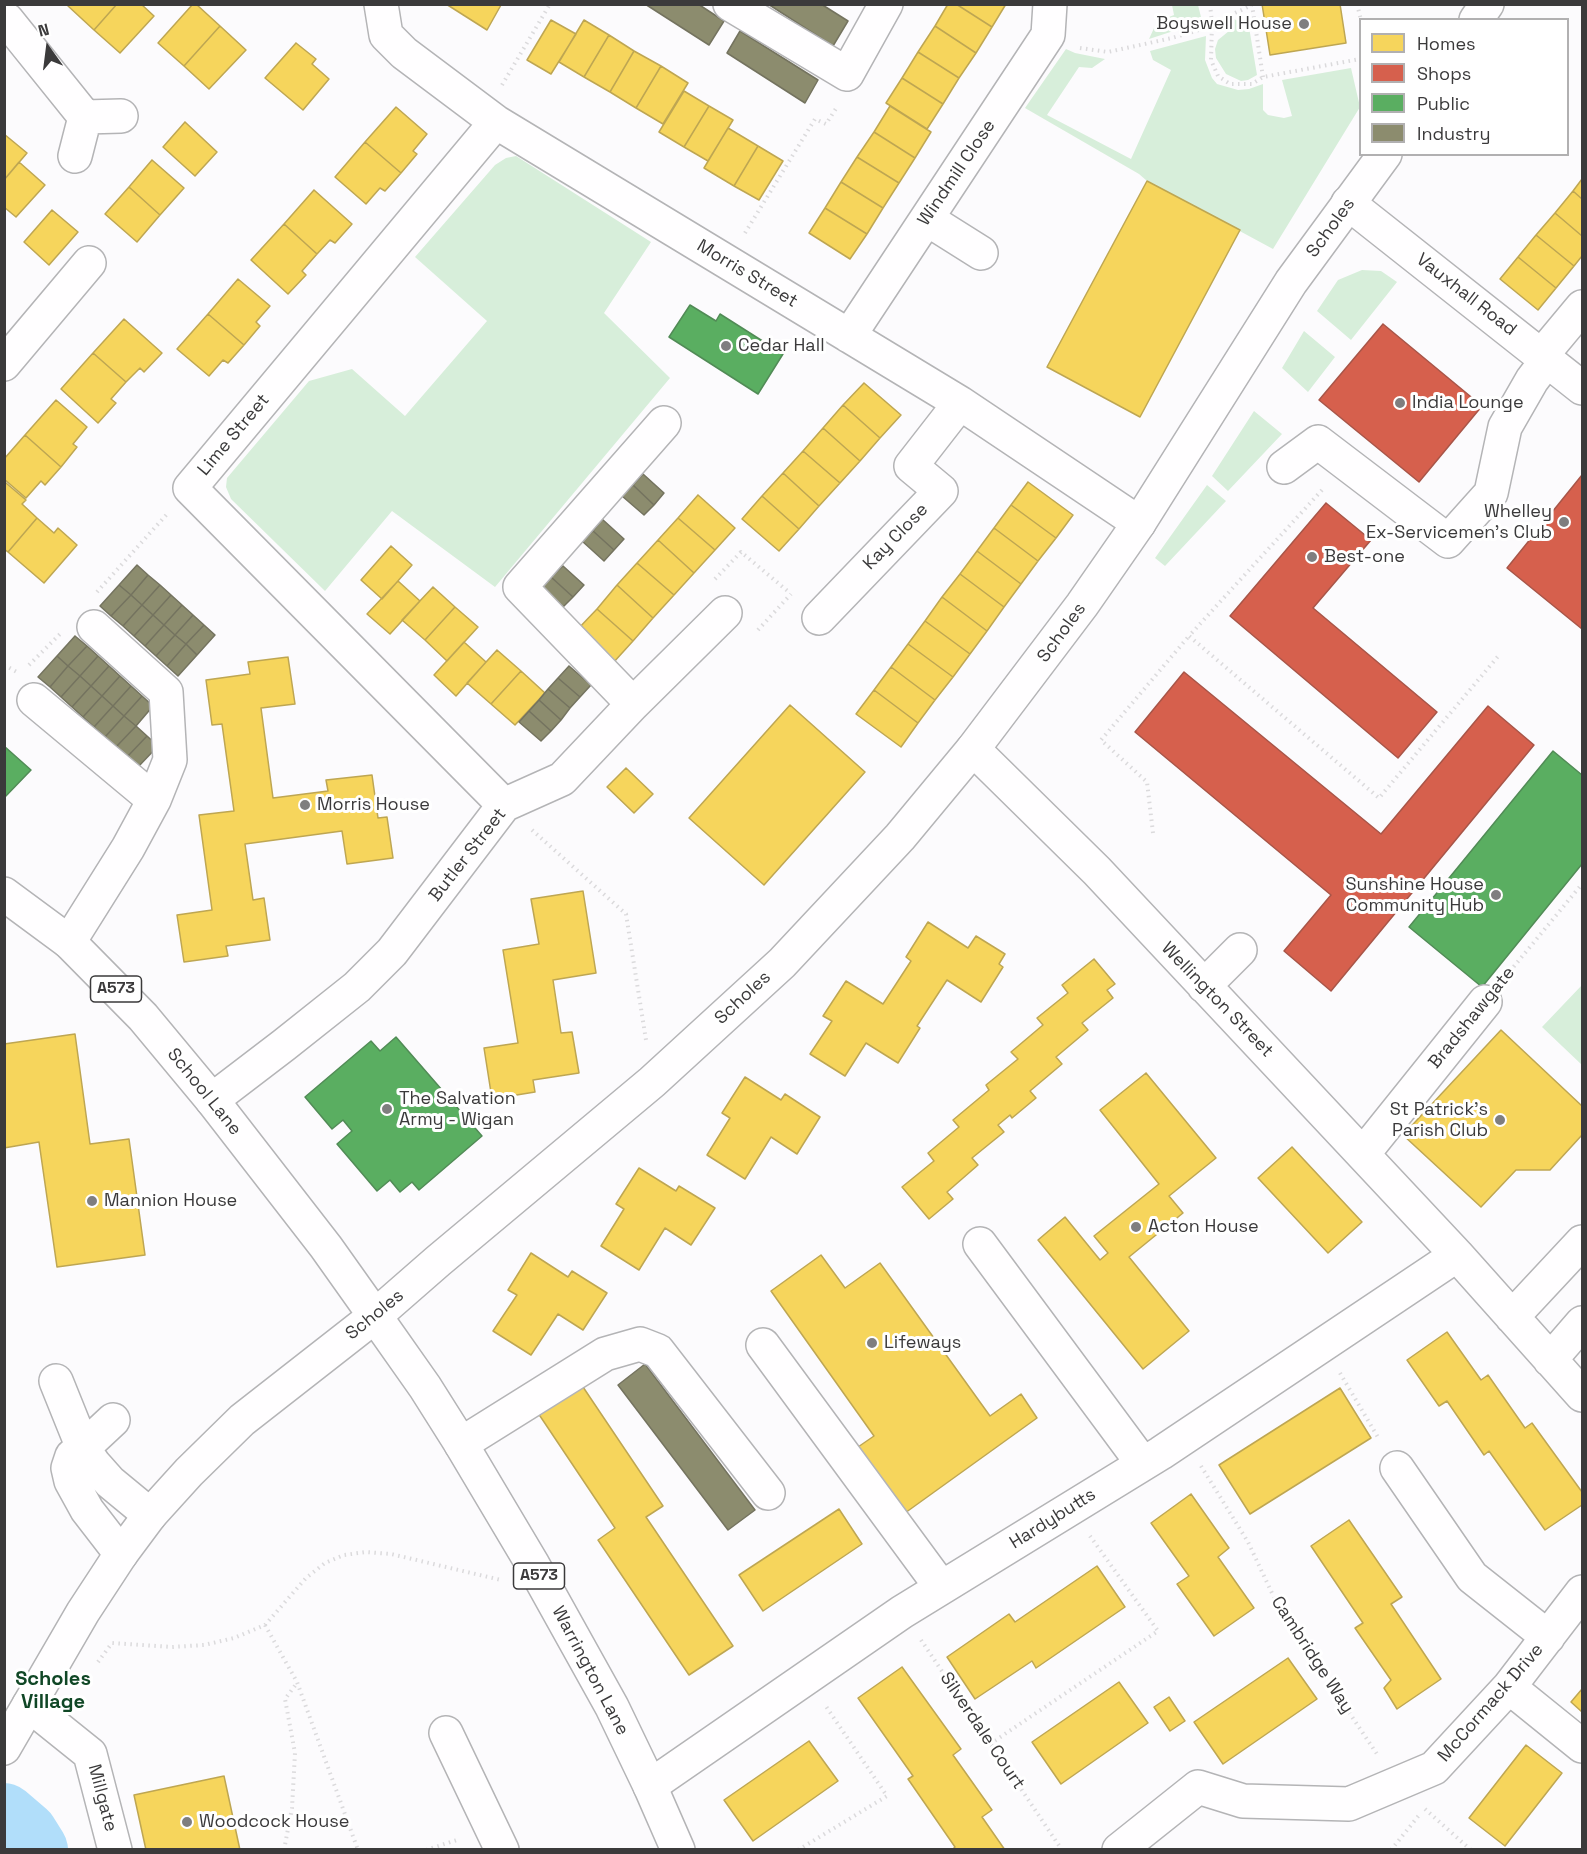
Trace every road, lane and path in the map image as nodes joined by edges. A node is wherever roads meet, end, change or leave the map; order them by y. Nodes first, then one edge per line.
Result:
1 (381, 4) edge
2 (550, 4) edge
3 (730, 4) edge
4 (886, 4) edge
5 (1050, 4) edge
6 (1210, 4) edge
7 (1487, 4) edge
8 (1252, 5) edge
9 (12, 15) edge
10 (1477, 18) edge
11 (1212, 23) junction
12 (1078, 47) dead end
13 (1359, 59) edge
14 (847, 74) junction
15 (1263, 77) junction
16 (122, 116) dead end
17 (85, 117) junction
18 (490, 118) junction
19 (75, 156) dead end
20 (1383, 156) edge
21 (1348, 203) junction
22 (927, 219) junction
23 (981, 253) dead end
24 (727, 261) junction
25 (89, 263) dead end
26 (1582, 307) edge
27 (849, 336) junction
28 (9, 348) edge
29 (1545, 357) junction
30 (1582, 388) edge
31 (960, 403) junction
32 (664, 423) dead end
33 (1346, 463) junction
34 (1284, 467) dead end
35 (190, 488) junction
36 (1139, 523) junction
37 (741, 552) dead end
38 (97, 592) dead end
39 (790, 593) junction
40 (725, 613) joint
41 (819, 618) joint
42 (80, 627) joint
43 (1189, 636) junction
44 (1500, 654) dead end
45 (4, 665) edge
46 (27, 667) dead end
47 (27, 687) joint
48 (633, 704) junction
49 (974, 749) junction
50 (154, 800) junction
51 (504, 805) junction
52 (1153, 833) dead end
53 (1582, 884) edge
54 (4, 894) edge
55 (69, 942) junction
56 (1240, 950) dead end
57 (1204, 986) junction
58 (1485, 1002) joint
59 (652, 1082) junction
60 (212, 1100) junction
61 (1363, 1154) junction
62 (1582, 1242) edge
63 (980, 1244) dead end
64 (1457, 1255) junction
65 (375, 1316) junction
66 (1512, 1317) junction
67 (1582, 1323) edge
68 (763, 1345) dead end
69 (1323, 1345) junction
70 (1550, 1360) junction
71 (56, 1381) dead end
72 (1582, 1395) edge
73 (113, 1420) dead end
74 (1183, 1438) junction
75 (461, 1444) junction
76 (83, 1448) junction
77 (1143, 1464) junction
78 (1397, 1468) joint
79 (768, 1493) dead end
80 (1071, 1508) junction
81 (150, 1515) junction
82 (120, 1554) junction
83 (507, 1581) dead end
84 (941, 1587) junction
85 (1582, 1592) edge
86 (902, 1612) junction
87 (265, 1625) junction
88 (1548, 1637) junction
89 (92, 1670) dead end
90 (806, 1678) junction
91 (297, 1682) junction
92 (1509, 1687) junction
93 (29, 1705) junction
94 (446, 1733) dead end
95 (990, 1744) junction
96 (1582, 1746) edge
97 (4, 1748) edge
98 (1397, 1784) junction
99 (650, 1786) junction
100 (1424, 1808) junction
101 (115, 1850) edge
102 (284, 1850) edge
103 (358, 1850) edge
104 (502, 1850) edge
105 (678, 1850) edge
106 (798, 1850) edge
107 (1062, 1850) edge
108 (1119, 1850) edge
109 (1391, 1850) edge
110 (1471, 1850) edge

1 - 18 street, Morris Street
2 - 18 path
3 - 14 street
4 - 14 street
5 - 22 street, Windmill Close
6 - 11 path
7 - 10 street
8 - 11 path
8 - 15 path
9 - 17 street
11 - 12 path
11 - 15 path
13 - 15 path
14 - 24 path
16 - 17 street
17 - 19 street
18 - 24 street, Morris Street
18 - 35 street, Lime Street
20 - 21 street, Scholes
21 - 29 street, Vauxhall Road
21 - 36 street, Scholes
22 - 23 street
22 - 27 street, Windmill Close
24 - 27 street, Morris Street
25 - 28 street
26 - 29 street
27 - 31 street, Morris Street
29 - 30 street, Vauxhall Road
29 - 33 street
31 - 36 street, Morris Street
31 - 41 street, Kay Close
32 - 48 street
33 - 34 street
33 - 43 path
35 - 38 path
35 - 51 street, Lime Street
36 - 49 street, Scholes
37 - 39 path
39 - 40 path
39 - 41 path
40 - 48 street, Butler Street
42 - 46 path
42 - 50 street
43 - 44 path
43 - 52 path
45 - 47 path
47 - 50 street
48 - 51 street, Butler Street
49 - 57 street, Wellington Street
49 - 59 street, Scholes
50 - 55 street
51 - 59 path
51 - 60 street, Butler Street
53 - 58 path, Bradshawgate
54 - 55 street, School Lane / A573
55 - 60 street, School Lane / A573
56 - 57 street
57 - 61 street, Wellington Street
58 - 61 street, Bradshawgate
59 - 65 street, Scholes
60 - 65 street, School Lane / A573
61 - 64 street, Wellington Street
62 - 66 street
63 - 77 street
64 - 66 street, Wellington Street
64 - 69 street, Hardybutts
65 - 75 street, Warrington Lane / A573
65 - 81 street, Scholes
66 - 70 street, Wellington Street
67 - 70 street
68 - 84 street
69 - 74 street, Hardybutts
69 - 78 path
70 - 72 street, Wellington Street
71 - 76 street
73 - 76 street
74 - 77 street, Hardybutts
74 - 98 path, Cambridge Way
75 - 79 street
75 - 99 street, Warrington Lane / A573
76 - 81 street
76 - 82 street
77 - 80 street, Hardybutts
78 - 88 street
80 - 84 street, Hardybutts
80 - 95 path
81 - 82 street, Scholes
82 - 93 street, Scholes
83 - 87 path
84 - 86 street, Hardybutts
85 - 88 street, McCormack Drive
86 - 90 street, Hardybutts
86 - 95 path, Silverdale Court
87 - 89 path
87 - 91 path
88 - 92 street, McCormack Drive
90 - 99 street, Hardybutts
90 - 106 path
91 - 102 path
91 - 103 path
92 - 96 street
92 - 98 street, McCormack Drive
93 - 97 street, Scholes
93 - 101 street, Millgate
94 - 104 street
95 - 107 path, Silverdale Court
98 - 100 path, Cambridge Way
98 - 108 street, McCormack Drive
99 - 105 street, Warrington Lane / A573
100 - 109 path
100 - 110 path, Cambridge Way

